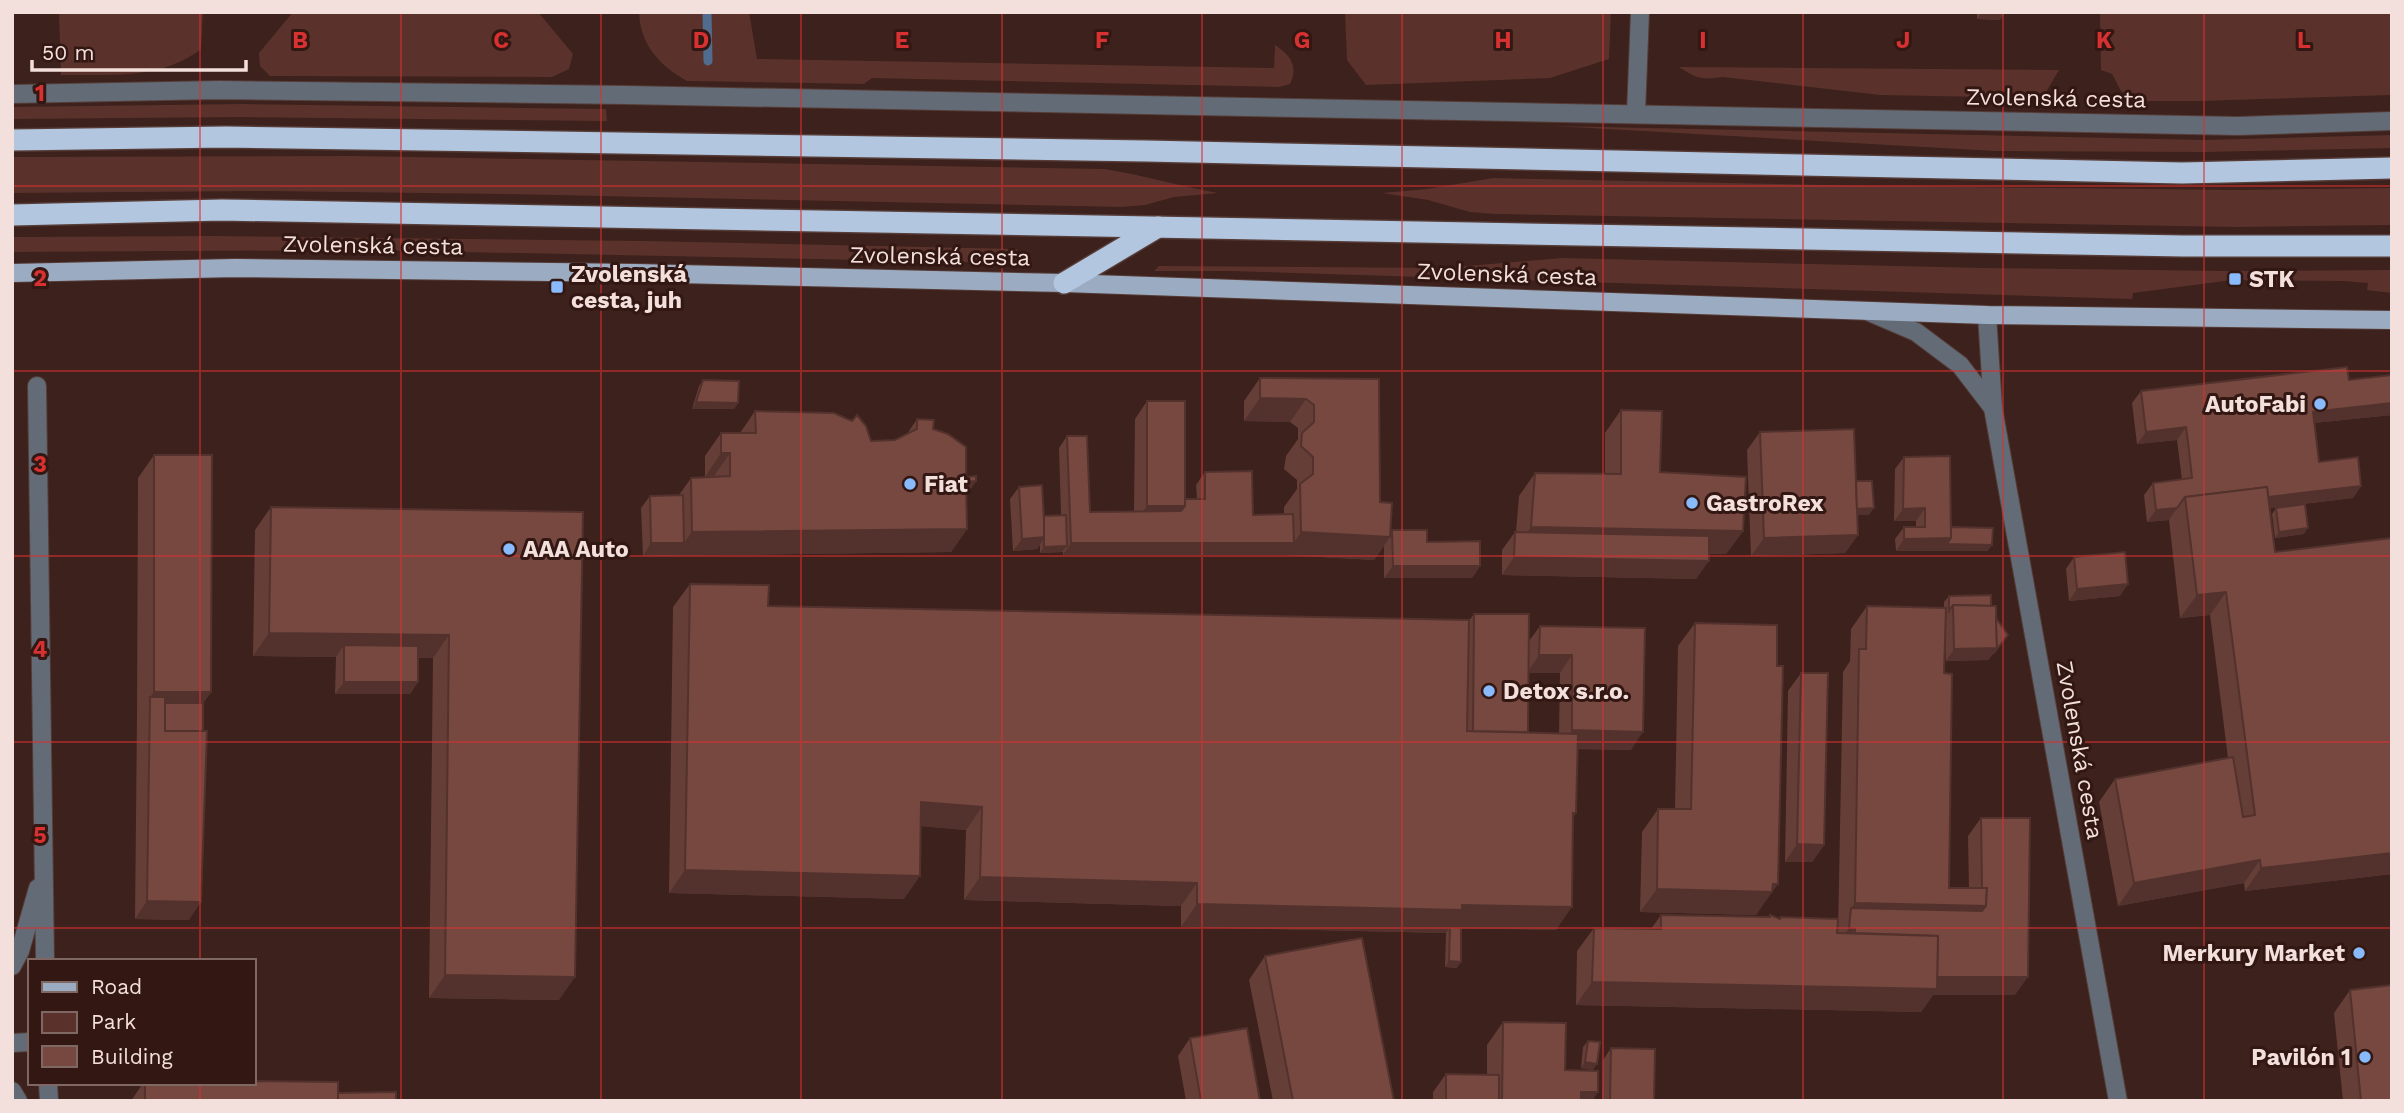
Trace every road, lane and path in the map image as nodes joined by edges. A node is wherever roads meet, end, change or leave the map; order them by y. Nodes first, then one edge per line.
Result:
1 (1640, 12) edge
2 (12, 94) edge
3 (1636, 113) junction
4 (2392, 121) edge
5 (12, 140) edge
6 (2392, 168) edge
7 (12, 215) edge
8 (1158, 228) junction
9 (2392, 246) edge
10 (12, 273) edge
11 (1064, 283) junction
12 (1867, 311) junction
13 (1987, 315) junction
14 (2392, 320) edge
15 (37, 386) dead end
16 (1993, 408) junction
17 (45, 858) junction
18 (45, 959) edge
19 (12, 966) edge
20 (12, 1091) edge
21 (18, 1101) edge
22 (2118, 1101) edge

1 - 3 street
2 - 3 street, Zvolenská cesta
3 - 4 street, Zvolenská cesta
5 - 6 highway
7 - 8 highway
8 - 9 highway
8 - 11 highway
10 - 11 main road, Zvolenská cesta
11 - 12 main road, Zvolenská cesta
12 - 13 main road, Zvolenská cesta
12 - 16 street, Zvolenská cesta
13 - 14 main road, Zvolenská cesta
13 - 16 street, Zvolenská cesta
15 - 17 street
16 - 22 street, Zvolenská cesta
17 - 18 street
17 - 19 street
20 - 21 street

